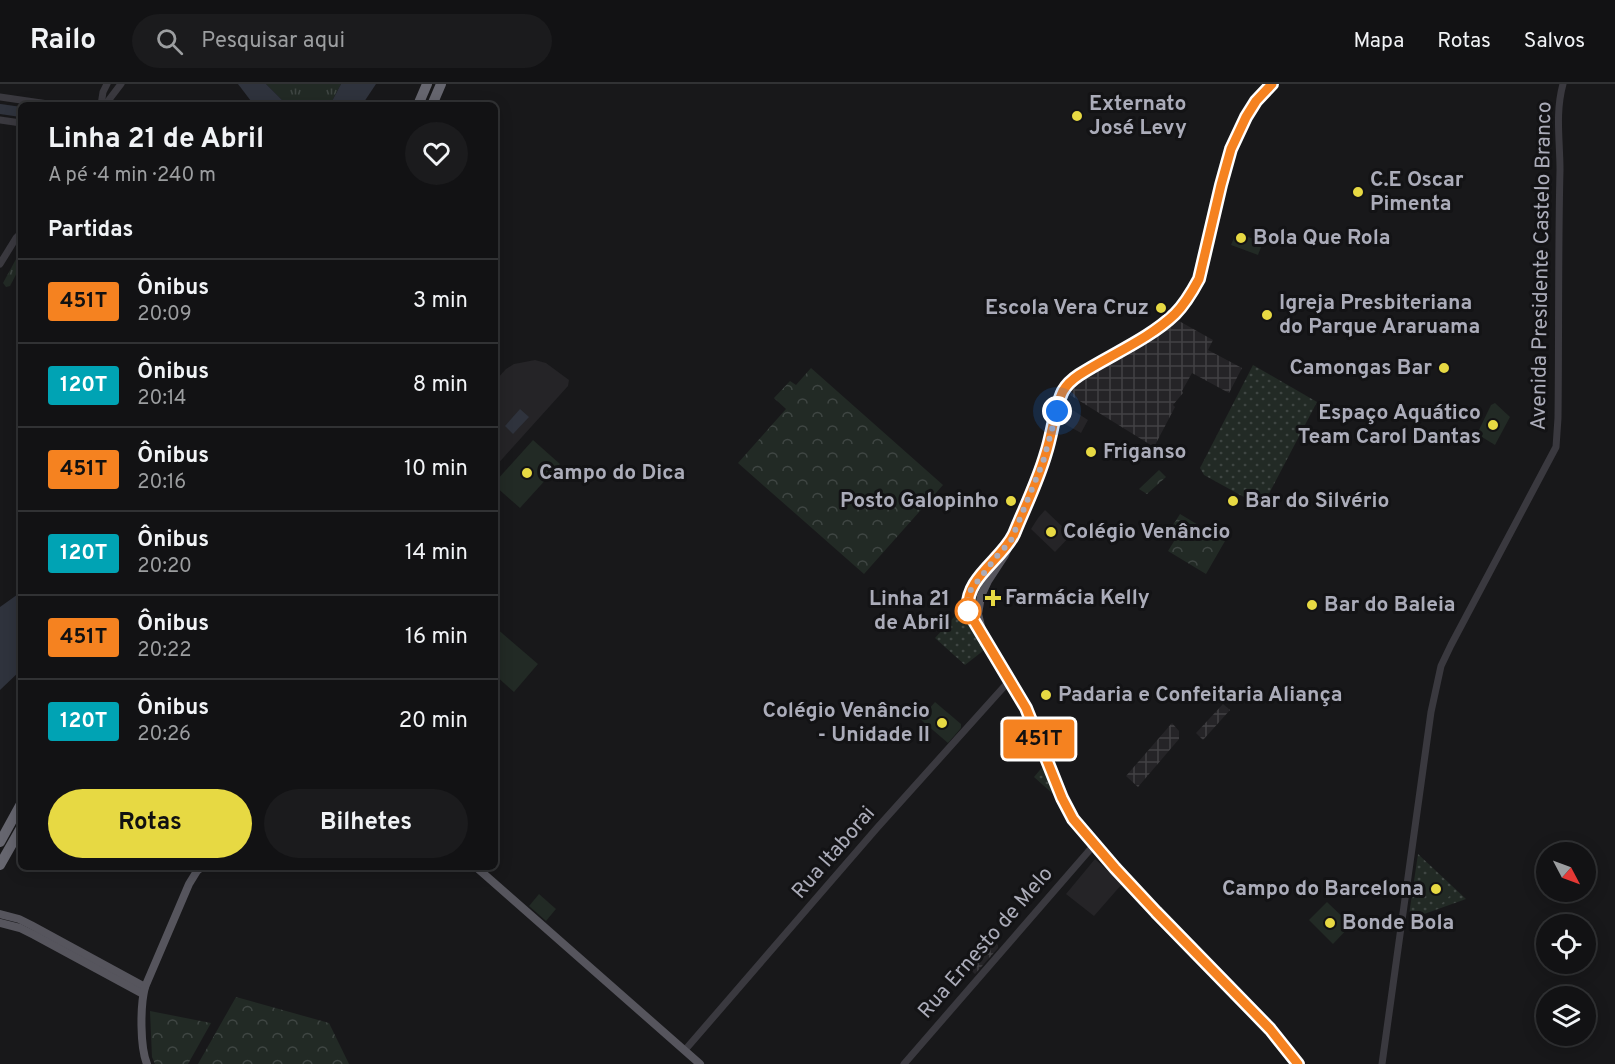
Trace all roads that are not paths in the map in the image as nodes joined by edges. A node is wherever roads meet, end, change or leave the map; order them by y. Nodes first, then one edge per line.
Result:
1 (107, 84) edge
2 (122, 84) edge
3 (427, 84) edge
4 (441, 84) edge
5 (1272, 84) edge
6 (1563, 84) edge
7 (0, 97) edge
8 (34, 102) edge
9 (102, 102) edge
10 (106, 102) edge
11 (419, 102) edge
12 (433, 102) edge
13 (0, 120) edge
14 (18, 123) edge
15 (18, 236) edge
16 (0, 264) edge
17 (1010, 680) junction
18 (18, 809) edge
19 (18, 833) edge
20 (0, 842) edge
21 (1094, 844) junction
22 (0, 865) edge
23 (198, 870) edge
24 (479, 870) edge
25 (0, 914) edge
26 (0, 923) edge
27 (144, 991) junction
28 (685, 1050) junction
29 (147, 1064) edge
30 (700, 1064) edge
31 (904, 1064) edge
32 (1298, 1064) edge
33 (1382, 1064) edge

1 - 9 street
2 - 10 street
3 - 11 highway
4 - 12 highway
5 - 17 main road
6 - 33 street, Avenida Presidente Castelo Branco
7 - 8 street
13 - 14 street
15 - 16 street
17 - 21 main road
17 - 28 street, Rua Itaborai
18 - 20 highway
19 - 22 highway
21 - 31 street, Rua Ernesto de Melo
21 - 32 main road
23 - 27 main road
24 - 28 main road
25 - 27 main road
26 - 27 main road
27 - 29 main road
28 - 30 main road

